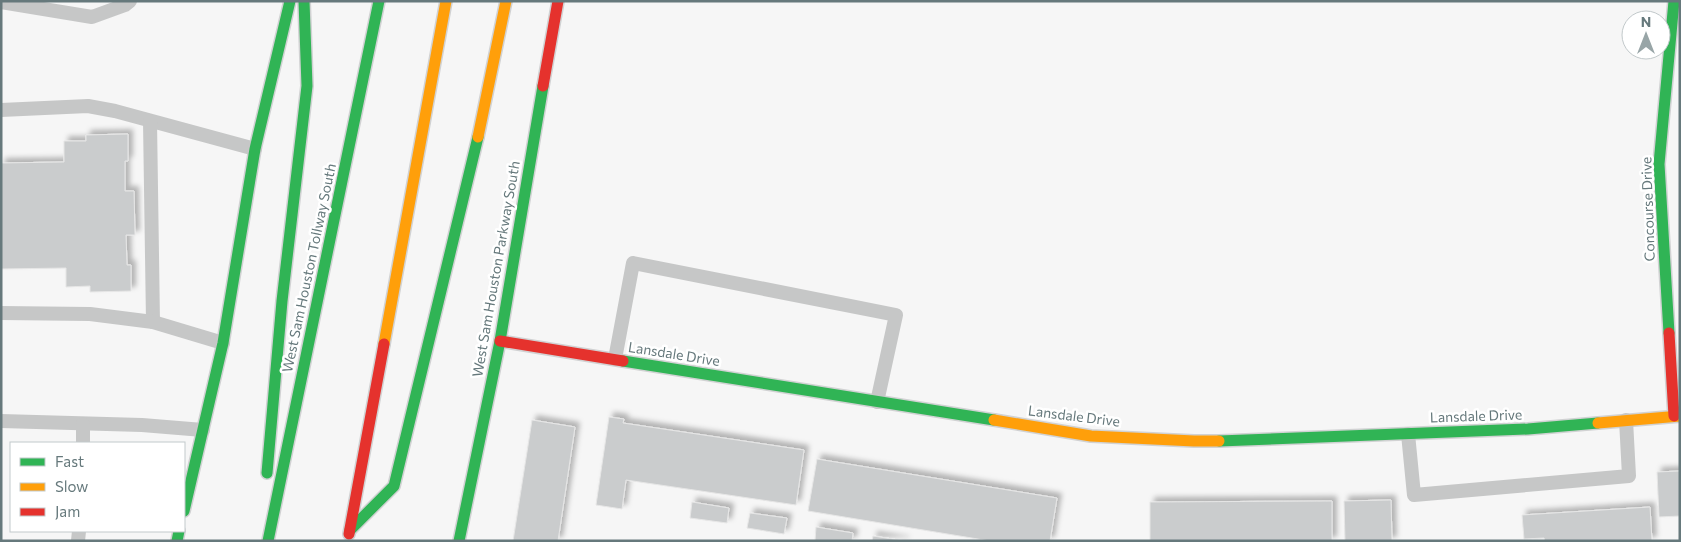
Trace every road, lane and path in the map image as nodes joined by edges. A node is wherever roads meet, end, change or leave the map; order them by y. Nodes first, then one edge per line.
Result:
1 (130, 1) edge
2 (290, 1) edge
3 (304, 1) edge
4 (379, 1) edge
5 (446, 1) edge
6 (506, 1) edge
7 (558, 1) edge
8 (1674, 1) edge
9 (1, 2) edge
10 (1, 110) edge
11 (150, 121) junction
12 (255, 149) junction
13 (1, 313) edge
14 (153, 322) junction
15 (500, 341) junction
16 (223, 343) junction
17 (615, 360) junction
18 (877, 402) junction
19 (1677, 416) edge
20 (1626, 420) junction
21 (1, 421) edge
22 (83, 424) junction
23 (203, 430) junction
24 (1408, 434) junction
25 (83, 442) edge
26 (266, 483) dead end
27 (264, 502) dead end
28 (185, 507) edge
29 (349, 536) edge
30 (261, 541) edge
31 (268, 541) edge
32 (459, 541) edge

1 - 9 lane
2 - 12 main road
3 - 26 main road
4 - 31 main road, West Sam Houston Tollway South
5 - 29 main road
6 - 29 main road
7 - 15 main road, West Sam Houston Parkway South
8 - 19 main road, Concourse Drive
10 - 11 lane
11 - 12 lane
11 - 14 lane
12 - 16 main road
13 - 14 lane
14 - 16 lane
15 - 17 main road, Lansdale Drive
15 - 32 main road, West Sam Houston Parkway South
16 - 23 main road
17 - 18 main road, Lansdale Drive
17 - 18 lane
18 - 24 main road, Lansdale Drive
19 - 20 main road, Lansdale Drive
20 - 24 main road, Lansdale Drive
20 - 24 lane
21 - 22 lane
22 - 23 lane
22 - 25 lane
23 - 28 main road
27 - 30 main road

